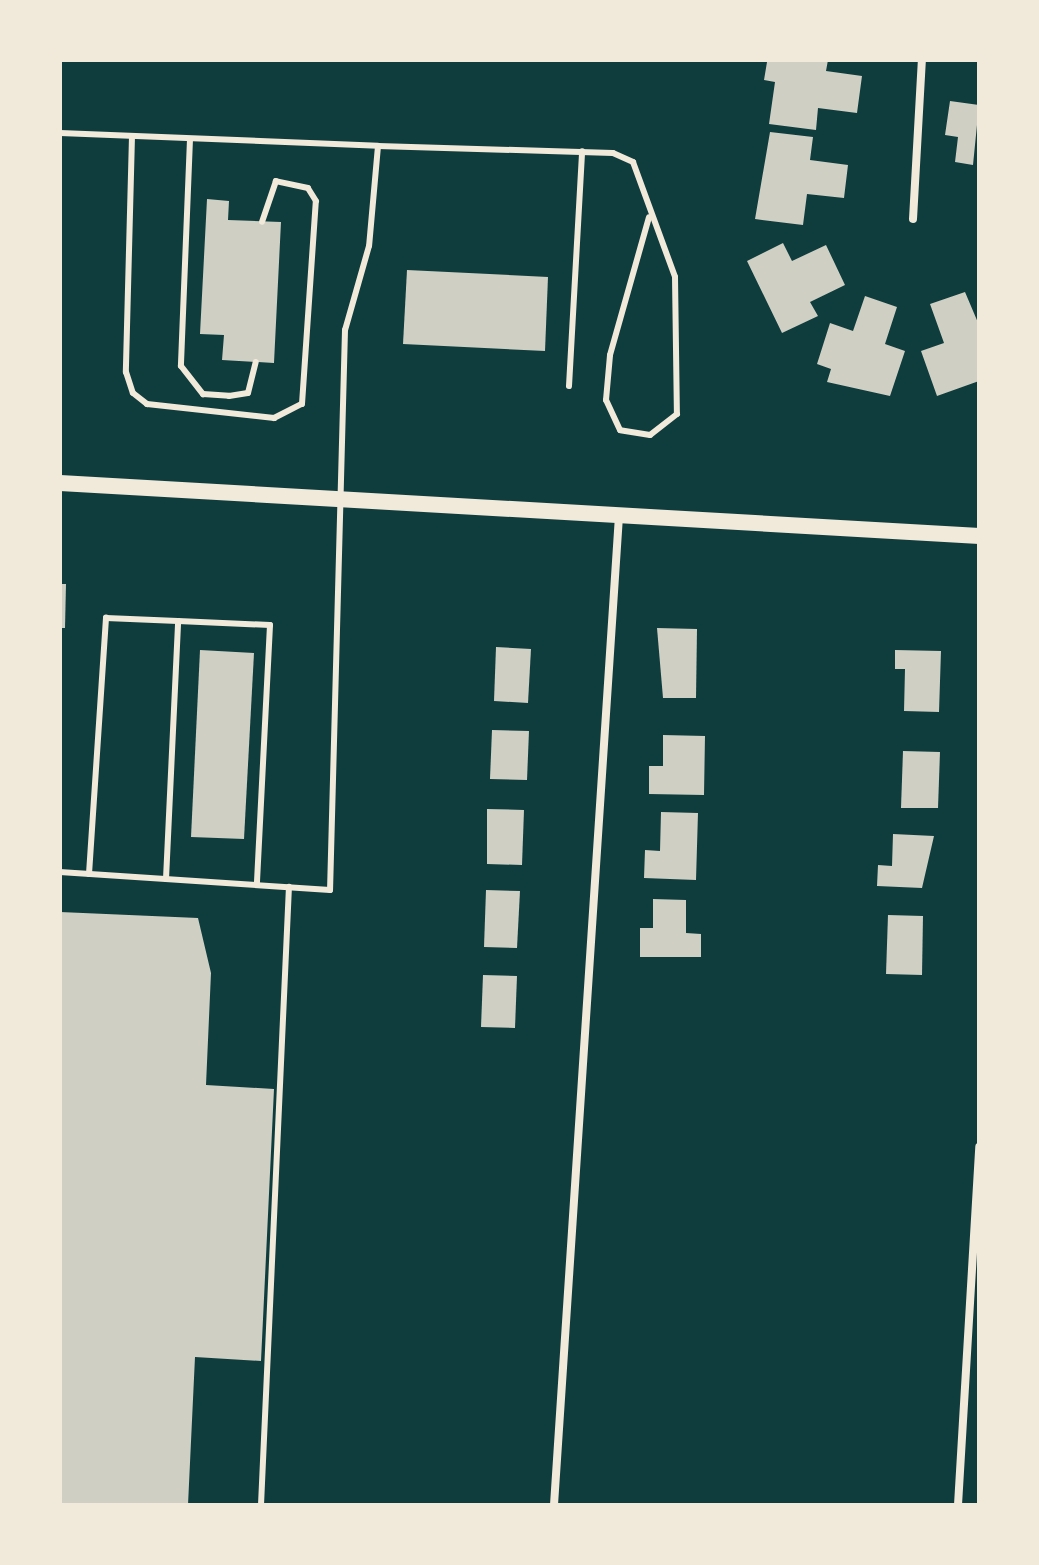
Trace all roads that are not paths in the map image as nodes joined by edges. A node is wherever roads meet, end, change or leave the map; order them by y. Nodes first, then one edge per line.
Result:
1 (922, 60) edge
2 (60, 133) edge
3 (132, 136) junction
4 (190, 139) junction
5 (378, 146) junction
6 (582, 151) junction
7 (649, 217) junction
8 (913, 219) dead end
9 (262, 222) dead end
10 (256, 362) dead end
11 (569, 386) dead end
12 (60, 483) edge
13 (346, 499) junction
14 (619, 515) junction
15 (979, 536) edge
16 (178, 621) junction
17 (60, 872) edge
18 (89, 874) junction
19 (166, 879) junction
20 (257, 885) junction
21 (289, 887) junction
22 (979, 1147) edge
23 (261, 1505) edge
24 (554, 1505) edge
25 (958, 1505) edge

1 - 8 street
2 - 3 lane
3 - 4 lane
3 - 9 lane
4 - 5 lane
4 - 10 lane
5 - 6 lane
5 - 13 lane
6 - 7 lane
6 - 11 lane
7 - 7 lane
12 - 13 main road
13 - 14 main road
13 - 21 lane
14 - 15 main road
14 - 24 street
16 - 18 lane
16 - 19 lane
16 - 20 lane
17 - 18 lane
18 - 19 lane
19 - 20 lane
20 - 21 lane
21 - 23 lane
22 - 25 street

